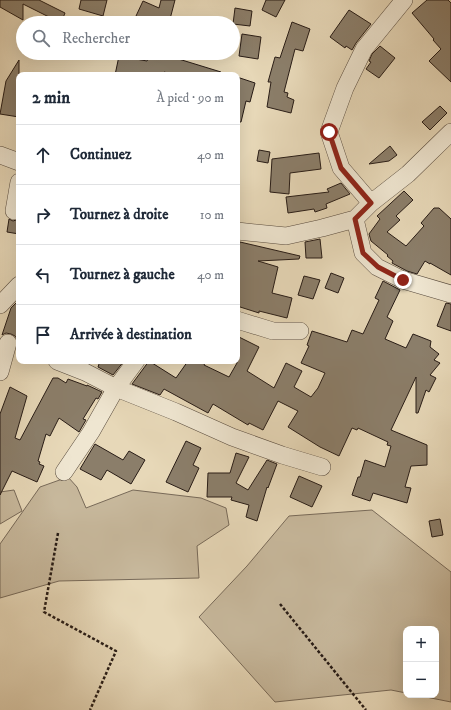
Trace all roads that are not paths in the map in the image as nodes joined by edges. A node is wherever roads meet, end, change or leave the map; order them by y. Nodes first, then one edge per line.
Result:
1 (404, 0) edge
2 (451, 132) edge
3 (0, 155) edge
4 (16, 161) edge
5 (16, 199) edge
6 (371, 203) junction
7 (14, 211) dead end
8 (355, 219) junction
9 (240, 231) edge
10 (16, 287) edge
11 (451, 294) edge
12 (0, 305) edge
13 (240, 321) edge
14 (300, 331) dead end
15 (9, 344) edge
16 (65, 364) edge
17 (134, 364) edge
18 (0, 372) edge
19 (116, 388) junction
20 (322, 467) dead end
21 (64, 472) dead end

1 - 6 street
2 - 6 street
3 - 4 street
5 - 7 street
6 - 8 street
8 - 9 street
8 - 11 street
10 - 12 street
13 - 14 street
15 - 18 street
16 - 19 street
17 - 19 street
19 - 20 street
19 - 21 street

